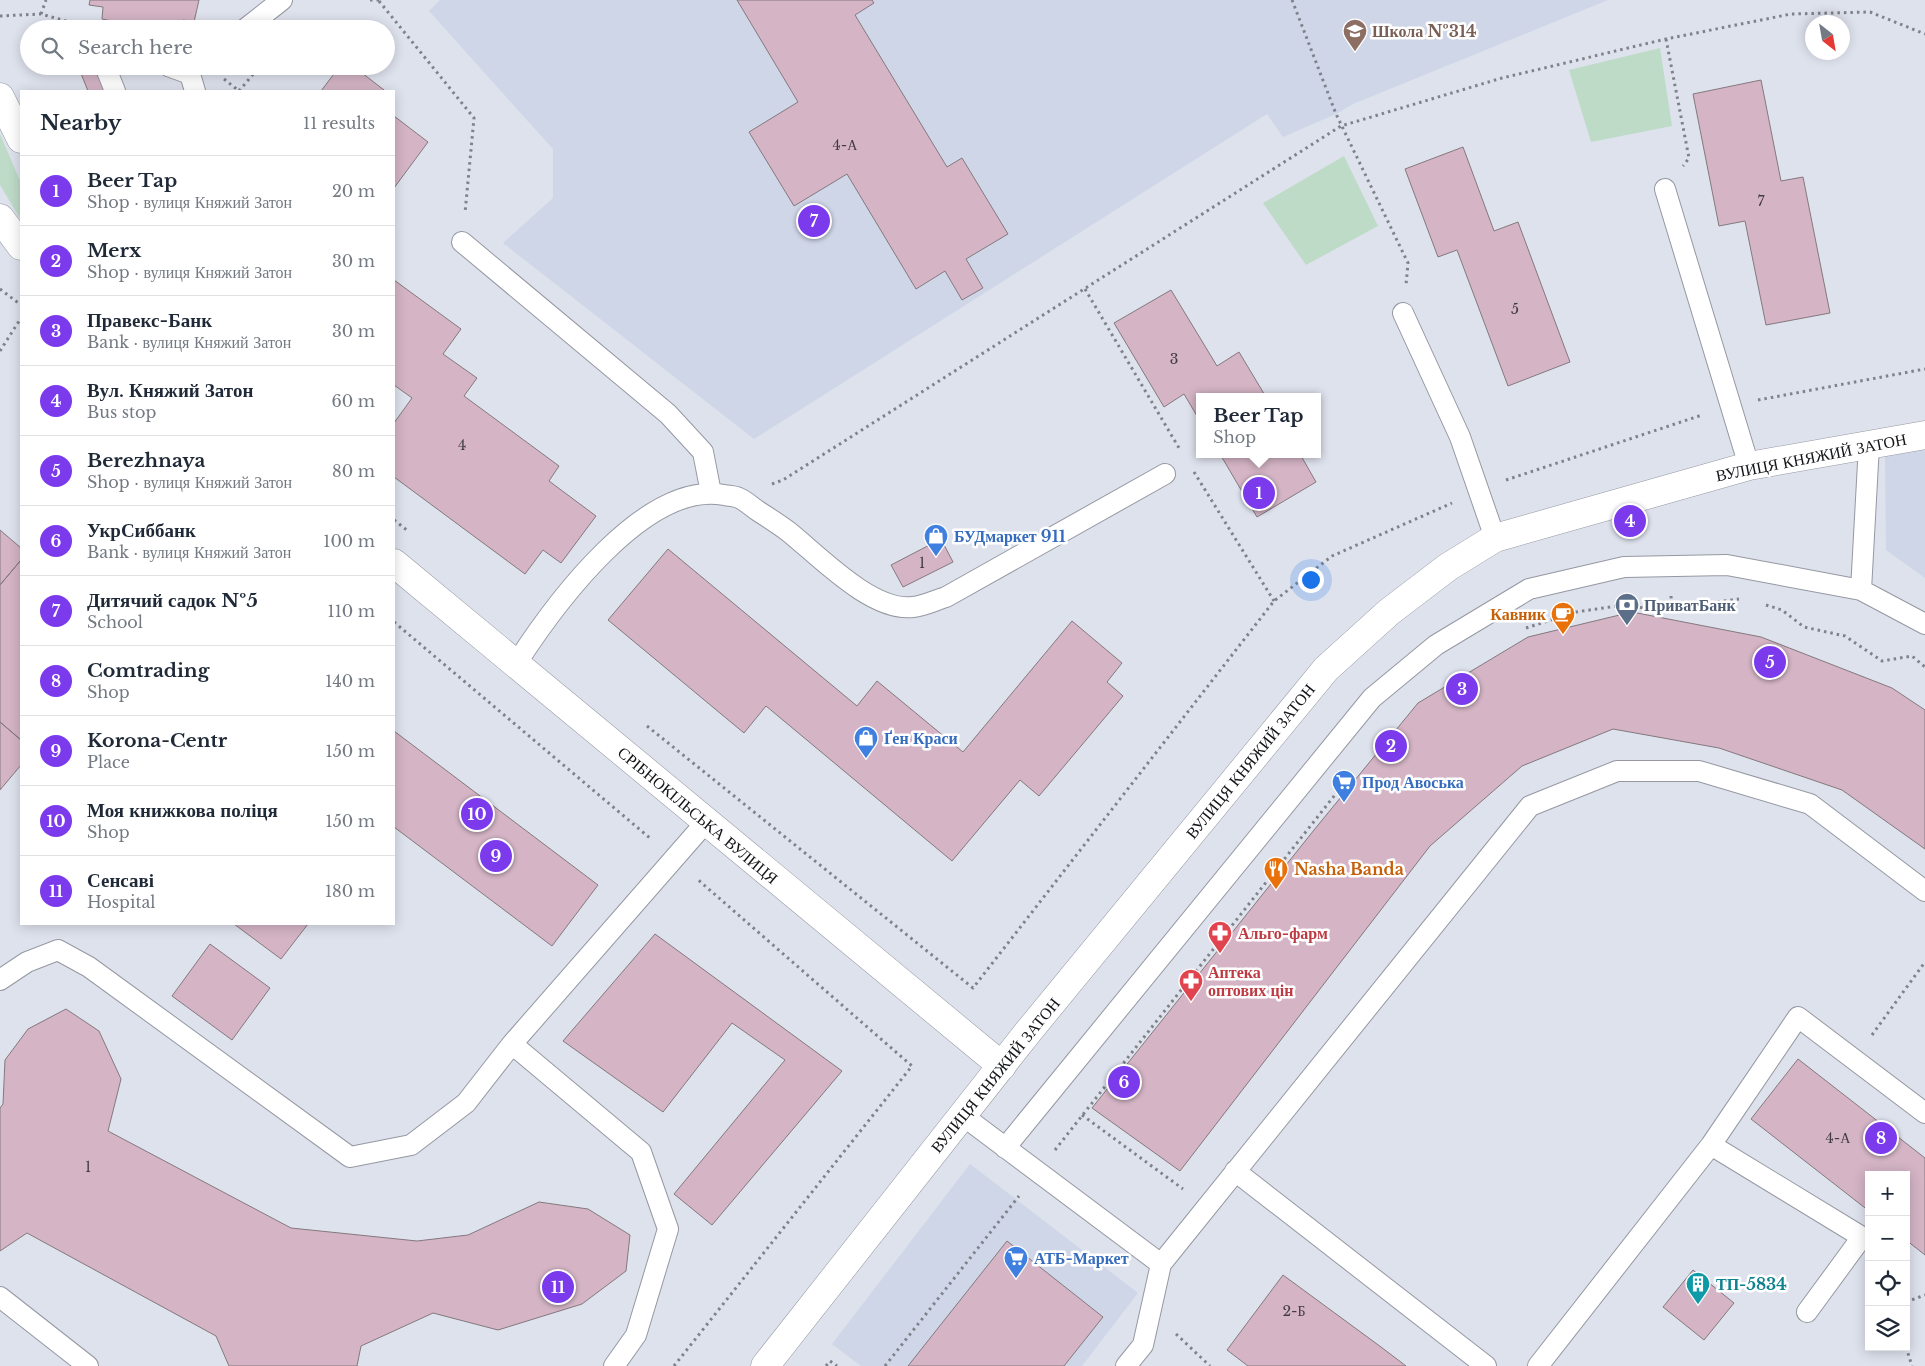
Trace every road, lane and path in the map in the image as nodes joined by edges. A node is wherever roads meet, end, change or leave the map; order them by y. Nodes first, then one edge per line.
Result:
1 (46, 0) edge
2 (282, 0) edge
3 (370, 0) edge
4 (379, 0) edge
5 (1292, 0) edge
6 (41, 14) junction
7 (0, 16) edge
8 (63, 20) edge
9 (257, 20) edge
10 (1925, 34) edge
11 (1666, 39) junction
12 (109, 75) edge
13 (252, 75) edge
14 (115, 90) edge
15 (240, 90) edge
16 (0, 97) edge
17 (1342, 126) junction
18 (20, 137) edge
19 (1665, 189) joint
20 (0, 218) edge
21 (462, 242) joint
22 (20, 245) edge
23 (0, 289) edge
24 (20, 304) edge
25 (1403, 313) joint
26 (20, 320) edge
27 (0, 350) edge
28 (1925, 435) edge
29 (1869, 445) junction
30 (1750, 466) junction
31 (1164, 474) dead end
32 (711, 493) junction
33 (739, 498) junction
34 (395, 521) edge
35 (409, 532) dead end
36 (1495, 538) junction
37 (395, 565) edge
38 (1861, 590) junction
39 (1744, 598) dead end
40 (1763, 604) dead end
41 (1925, 624) edge
42 (1519, 632) dead end
43 (516, 664) junction
44 (1925, 667) edge
45 (642, 722) dead end
46 (1343, 784) dead end
47 (706, 822) junction
48 (1925, 891) edge
49 (1925, 962) edge
50 (0, 980) edge
51 (973, 988) dead end
52 (512, 1044) junction
53 (1855, 1060) junction
54 (912, 1066) dead end
55 (1002, 1066) junction
56 (1925, 1113) edge
57 (962, 1115) junction
58 (1082, 1115) junction
59 (1711, 1145) junction
60 (1005, 1148) junction
61 (1235, 1171) junction
62 (1038, 1172) junction
63 (1207, 1206) junction
64 (1160, 1264) junction
65 (1925, 1295) edge
66 (0, 1297) edge
67 (1910, 1301) edge
68 (1150, 1311) junction
69 (1807, 1312) dead end
70 (1907, 1351) edge
71 (88, 1366) edge
72 (614, 1366) edge
73 (674, 1366) edge
74 (765, 1366) edge
75 (826, 1366) edge
76 (837, 1366) edge
77 (885, 1366) edge
78 (1126, 1366) edge
79 (1210, 1366) edge
80 (1486, 1366) edge
81 (1538, 1366) edge
82 (1912, 1366) edge

1 - 6 path
2 - 9 lane
3 - 4 path
4 - 21 path
5 - 17 path
6 - 7 path
6 - 8 path
10 - 11 path
11 - 17 path
11 - 19 path
12 - 14 lane
13 - 15 path
16 - 18 street
17 - 25 path
17 - 33 path
19 - 30 lane
20 - 22 street
21 - 32 lane
23 - 24 path
25 - 36 lane
26 - 27 path
28 - 29 street, ВУЛИЦЯ КНЯЖИЙ ЗАТОН
29 - 30 street, ВУЛИЦЯ КНЯЖИЙ ЗАТОН
29 - 38 lane
30 - 36 street, ВУЛИЦЯ КНЯЖИЙ ЗАТОН
31 - 33 lane
32 - 33 lane
32 - 43 lane
34 - 35 path
36 - 55 street, ВУЛИЦЯ КНЯЖИЙ ЗАТОН
37 - 43 street, СРІБНОКІЛЬСЬКА ВУЛИЦЯ
38 - 41 lane
38 - 60 lane
39 - 42 path
40 - 44 path
43 - 47 street, СРІБНОКІЛЬСЬКА ВУЛИЦЯ
45 - 51 path
46 - 58 path
47 - 52 lane
47 - 55 street, СРІБНОКІЛЬСЬКА ВУЛИЦЯ
48 - 61 lane
49 - 53 path
50 - 52 lane
52 - 72 lane
53 - 56 lane
53 - 59 lane
54 - 73 path
55 - 57 street, ВУЛИЦЯ КНЯЖИЙ ЗАТОН
57 - 60 lane
57 - 74 street, ВУЛИЦЯ КНЯЖИЙ ЗАТОН
58 - 62 path
58 - 63 path
59 - 69 lane
59 - 81 lane
60 - 62 lane
61 - 63 lane
61 - 80 lane
62 - 64 lane
62 - 77 path
63 - 64 lane
64 - 68 lane
65 - 67 path
66 - 71 lane
68 - 78 lane
68 - 79 path
70 - 82 path
75 - 76 path

